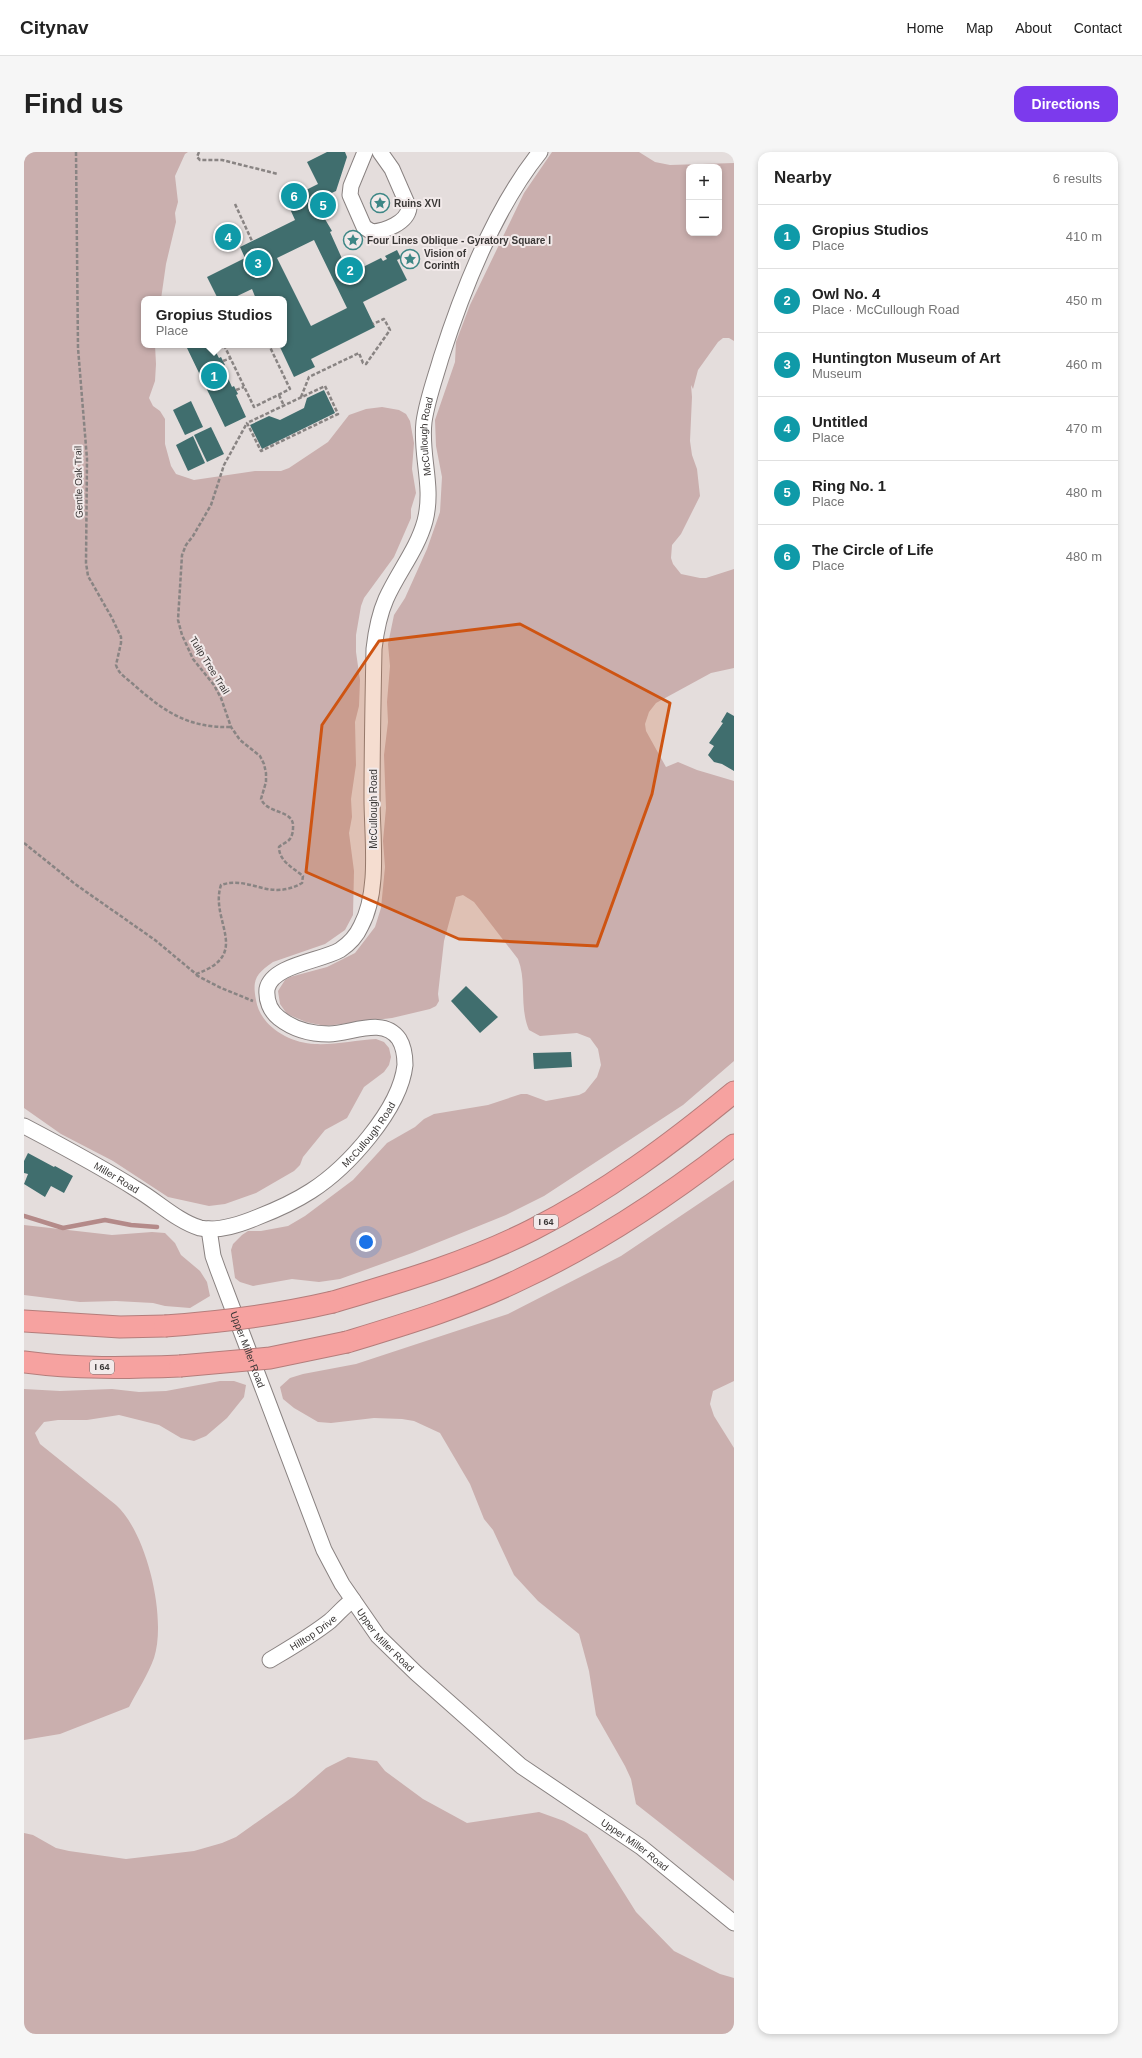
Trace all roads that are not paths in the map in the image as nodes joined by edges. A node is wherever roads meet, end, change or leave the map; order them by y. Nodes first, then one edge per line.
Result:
1 (365, 152) edge
2 (380, 152) edge
3 (540, 152) edge
4 (734, 1092) edge
5 (24, 1126) edge
6 (734, 1146) edge
7 (209, 1229) junction
8 (24, 1321) edge
9 (24, 1362) edge
10 (353, 1600) junction
11 (270, 1660) dead end
12 (734, 1922) edge

1 - 2 street
3 - 7 street, McCullough Road
4 - 8 highway, I 64, bridge
5 - 7 street, Miller Road
6 - 9 highway, I 64, bridge
7 - 10 street, Upper Miller Road
10 - 11 street, Hilltop Drive
10 - 12 street, Upper Miller Road

